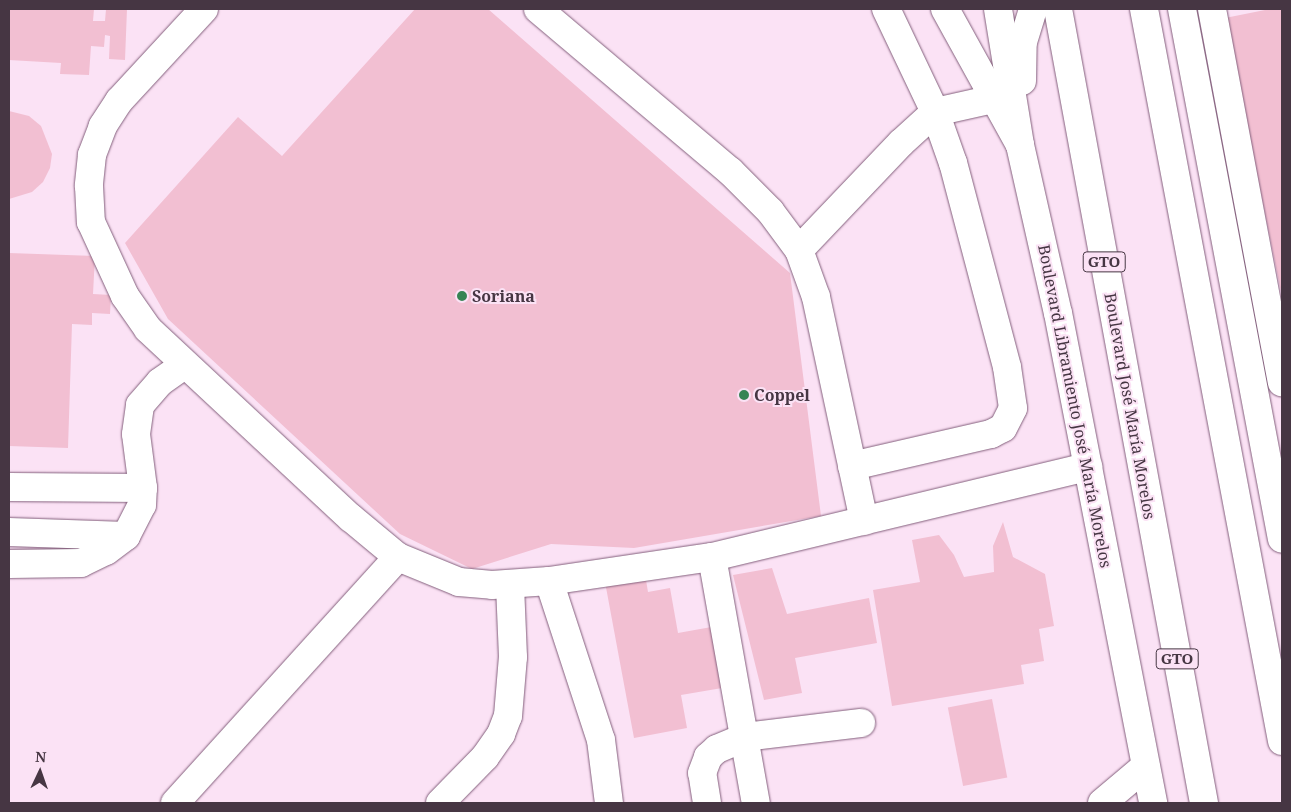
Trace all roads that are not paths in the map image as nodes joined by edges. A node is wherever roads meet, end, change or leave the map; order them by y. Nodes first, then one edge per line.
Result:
1 (204, 9) edge
2 (538, 9) edge
3 (886, 9) edge
4 (945, 9) edge
5 (998, 9) edge
6 (1033, 9) edge
7 (1058, 9) edge
8 (1144, 9) edge
9 (1182, 9) edge
10 (1212, 9) edge
11 (993, 99) junction
12 (936, 112) junction
13 (1020, 145) junction
14 (799, 250) junction
15 (184, 365) junction
16 (1282, 382) edge
17 (852, 466) junction
18 (1088, 467) junction
19 (9, 487) edge
20 (144, 488) junction
21 (864, 522) junction
22 (9, 532) edge
23 (126, 536) junction
24 (1282, 539) edge
25 (398, 557) junction
26 (712, 557) junction
27 (9, 564) edge
28 (549, 581) junction
29 (510, 584) junction
30 (861, 723) dead end
31 (744, 737) junction
32 (1282, 741) edge
33 (1146, 766) junction
34 (175, 803) edge
35 (440, 803) edge
36 (609, 803) edge
37 (707, 803) edge
38 (756, 803) edge
39 (1102, 803) edge
40 (1153, 803) edge
41 (1204, 803) edge

1 - 15 street
2 - 14 street
3 - 12 street
4 - 11 street
5 - 13 street, Boulevard Libramiento José María Morelos
6 - 13 street
7 - 41 street, Boulevard José María Morelos / GTO
8 - 32 street
9 - 24 street
10 - 16 street
11 - 12 street
11 - 13 street
12 - 14 street
12 - 17 street
13 - 18 street, Boulevard Libramiento José María Morelos
14 - 17 street
15 - 20 street
15 - 25 street
17 - 21 street
18 - 21 street
18 - 33 street, Boulevard Libramiento José María Morelos
19 - 20 street
20 - 23 street
21 - 26 street
22 - 23 street
23 - 27 street
25 - 29 street
25 - 34 street
26 - 28 street
26 - 31 street
28 - 29 street
28 - 36 street
29 - 35 street
30 - 31 street
31 - 37 street
31 - 38 street
33 - 39 street
33 - 40 street, Boulevard Libramiento José María Morelos

